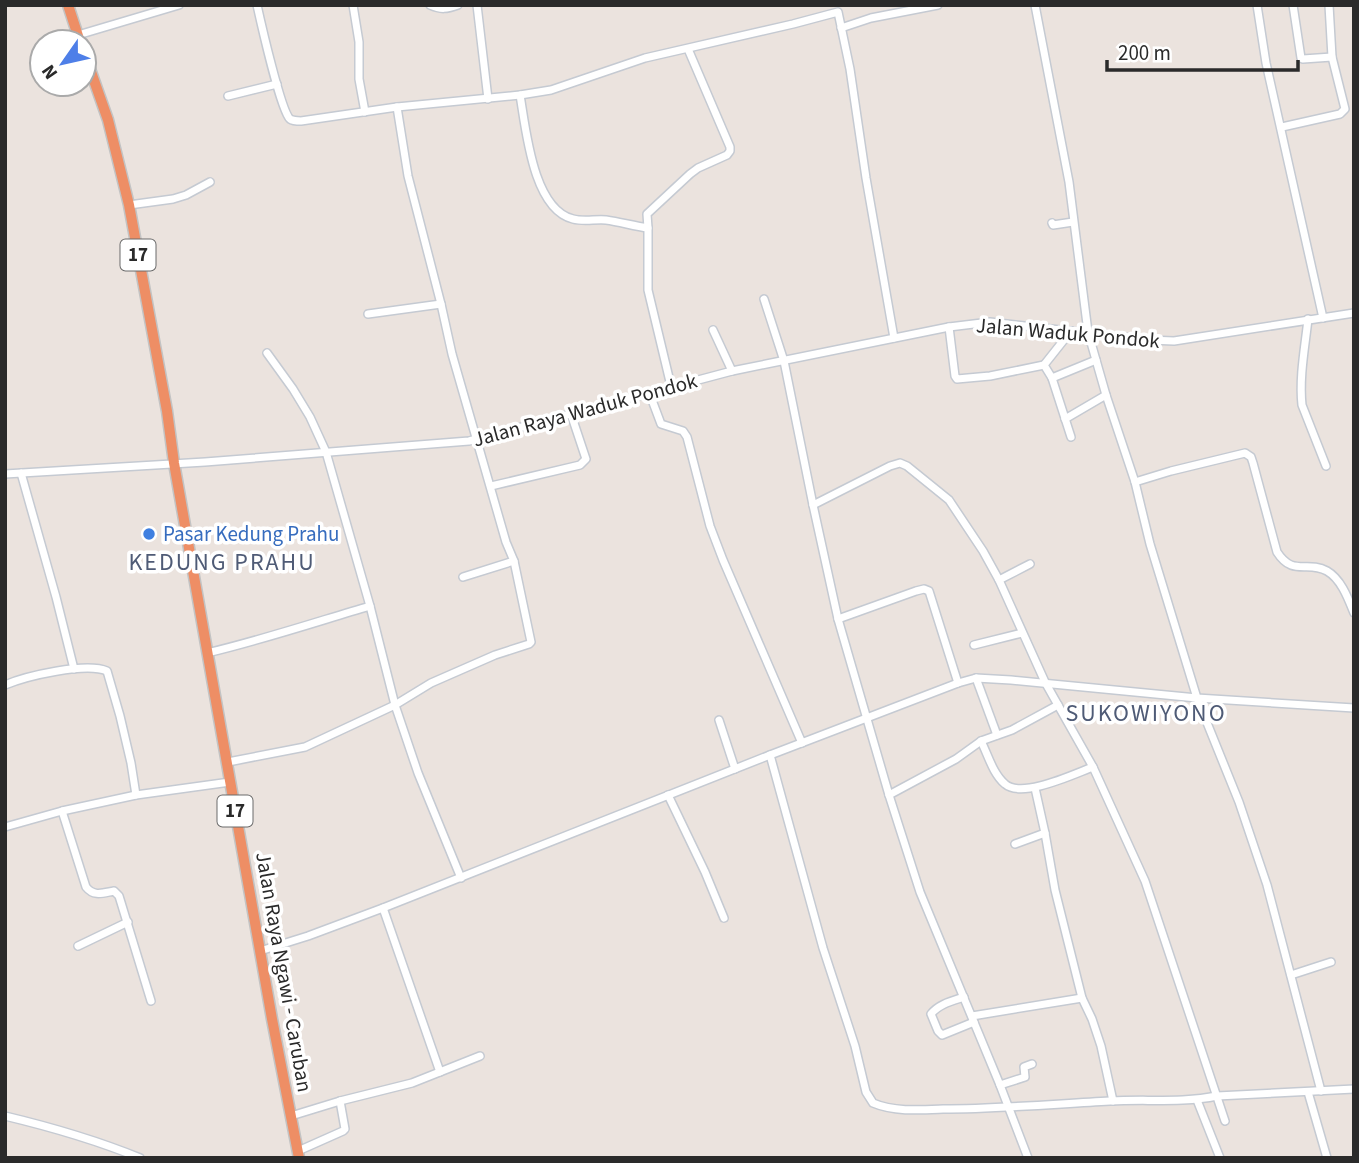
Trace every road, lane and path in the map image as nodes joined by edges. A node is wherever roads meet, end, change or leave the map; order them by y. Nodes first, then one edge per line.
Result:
1 (68, 5) edge
2 (179, 5) edge
3 (257, 5) edge
4 (354, 5) edge
5 (430, 5) edge
6 (457, 5) edge
7 (477, 5) edge
8 (938, 5) edge
9 (1035, 5) edge
10 (1257, 5) edge
11 (1293, 5) edge
12 (1329, 5) edge
13 (75, 28) edge
14 (842, 28) junction
15 (98, 33) edge
16 (688, 49) junction
17 (1332, 57) junction
18 (277, 84) junction
19 (98, 92) edge
20 (520, 95) junction
21 (228, 96) dead end
22 (488, 99) junction
23 (397, 107) junction
24 (365, 112) junction
25 (1282, 127) junction
26 (209, 182) dead end
27 (129, 205) junction
28 (1073, 222) junction
29 (1052, 223) dead end
30 (648, 228) junction
31 (764, 299) dead end
32 (441, 304) junction
33 (1354, 313) edge
34 (368, 314) dead end
35 (1323, 318) junction
36 (1308, 319) junction
37 (948, 327) junction
38 (713, 330) dead end
39 (1071, 331) junction
40 (1088, 332) junction
41 (894, 338) junction
42 (267, 353) dead end
43 (1096, 360) junction
44 (784, 361) junction
45 (1044, 365) junction
46 (732, 371) junction
47 (1052, 378) junction
48 (671, 386) junction
49 (649, 393) junction
50 (1106, 395) junction
51 (571, 414) junction
52 (1065, 419) junction
53 (1071, 437) dead end
54 (478, 440) junction
55 (326, 452) junction
56 (174, 463) junction
57 (1326, 466) dead end
58 (21, 473) junction
59 (5, 474) edge
60 (1135, 482) junction
61 (491, 486) junction
62 (813, 505) junction
63 (514, 561) junction
64 (1030, 564) dead end
65 (463, 577) dead end
66 (999, 580) junction
67 (370, 607) junction
68 (1354, 613) edge
69 (838, 619) junction
70 (1022, 633) junction
71 (974, 645) dead end
72 (207, 653) junction
73 (74, 669) junction
74 (976, 678) junction
75 (1045, 682) junction
76 (958, 683) junction
77 (5, 685) edge
78 (1197, 698) junction
79 (395, 705) junction
80 (1058, 705) junction
81 (1354, 708) edge
82 (867, 718) junction
83 (719, 720) dead end
84 (997, 735) junction
85 (981, 741) junction
86 (802, 743) junction
87 (770, 755) junction
88 (228, 762) junction
89 (1093, 767) junction
90 (736, 769) junction
91 (230, 782) junction
92 (1035, 788) junction
93 (136, 794) junction
94 (889, 794) junction
95 (668, 796) junction
96 (62, 811) junction
97 (5, 827) edge
98 (1045, 833) junction
99 (1014, 844) dead end
100 (461, 878) junction
101 (383, 908) junction
102 (724, 918) dead end
103 (128, 922) junction
104 (78, 946) dead end
105 (260, 951) junction
106 (1331, 962) dead end
107 (1290, 975) junction
108 (964, 997) junction
109 (1082, 998) junction
110 (151, 1001) dead end
111 (973, 1019) junction
112 (480, 1056) dead end
113 (1032, 1064) dead end
114 (440, 1072) junction
115 (1000, 1084) junction
116 (1354, 1089) edge
117 (1308, 1091) junction
118 (1321, 1091) junction
119 (1217, 1096) junction
120 (1196, 1100) junction
121 (340, 1101) junction
122 (1113, 1101) junction
123 (1008, 1108) junction
124 (5, 1116) edge
125 (291, 1116) junction
126 (1225, 1121) dead end
127 (299, 1154) edge
128 (140, 1158) edge
129 (1028, 1158) edge
130 (1220, 1158) edge
131 (1327, 1158) edge

1 - 13 highway
2 - 15 street
3 - 18 street
4 - 24 street
5 - 6 street
7 - 22 street
8 - 14 street
9 - 28 street
10 - 25 street
11 - 17 street
12 - 17 street
14 - 16 street
14 - 41 street
16 - 20 street
16 - 30 street
17 - 25 street
18 - 21 street
18 - 24 street
19 - 27 highway, Jalan Raya Ngawi - Caruban / 17
20 - 22 street
20 - 30 street
22 - 23 street
23 - 24 street
23 - 32 street
25 - 35 street
26 - 27 street
27 - 56 highway, Jalan Raya Ngawi - Caruban / 17
28 - 29 street
28 - 40 street
30 - 48 street
31 - 44 street
32 - 34 street
32 - 54 street
33 - 35 street, Jalan Waduk Pondok
35 - 36 street, Jalan Waduk Pondok
36 - 40 street, Jalan Waduk Pondok
36 - 57 street
37 - 39 street, Jalan Waduk Pondok
37 - 41 street, Jalan Waduk Pondok
37 - 45 street
38 - 46 street
39 - 40 street, Jalan Waduk Pondok
39 - 45 street
40 - 43 street
41 - 44 street, Jalan Waduk Pondok
42 - 55 street
43 - 47 street
43 - 50 street
44 - 46 street, Jalan Raya Waduk Pondok
44 - 62 street
45 - 47 street
46 - 48 street, Jalan Raya Waduk Pondok
47 - 52 street
48 - 49 street, Jalan Raya Waduk Pondok
49 - 51 street, Jalan Raya Waduk Pondok
49 - 86 street
50 - 52 street
50 - 60 street
51 - 54 street, Jalan Raya Waduk Pondok
51 - 61 street
52 - 53 street
54 - 55 street, Jalan Raya Waduk Pondok
54 - 61 street
55 - 56 street, Jalan Raya Waduk Pondok
55 - 67 street
56 - 58 street
56 - 72 highway, Jalan Raya Ngawi - Caruban / 17
58 - 59 street
58 - 73 street
60 - 68 street
60 - 78 street
61 - 63 street
62 - 66 street
62 - 69 street
63 - 65 street
63 - 79 street
64 - 66 street
66 - 70 street
67 - 72 street
67 - 79 street
69 - 76 street
69 - 82 street
70 - 71 street
70 - 75 street
72 - 88 highway, Jalan Raya Ngawi - Caruban / 17
73 - 77 street
73 - 93 street
74 - 75 street
74 - 76 street
74 - 84 street
75 - 78 street
75 - 80 street
76 - 82 street
78 - 81 street
78 - 107 street
79 - 88 street
79 - 100 street
80 - 84 street
80 - 89 street
82 - 86 street
82 - 94 street
83 - 90 street
84 - 85 street
85 - 92 street
85 - 94 street
86 - 87 street
87 - 90 street
87 - 123 street
88 - 91 highway, Jalan Raya Ngawi - Caruban / 17
89 - 92 street
89 - 119 street
90 - 95 street
91 - 93 street
91 - 105 highway, Jalan Raya Ngawi - Caruban / 17
92 - 98 street
93 - 96 street
94 - 108 street
95 - 100 street
95 - 102 street
96 - 97 street
96 - 103 street
98 - 99 street
98 - 109 street
100 - 101 street
101 - 105 street
101 - 114 street
103 - 104 street
103 - 110 street
105 - 125 highway, Jalan Raya Ngawi - Caruban / 17
106 - 107 street
107 - 118 street
108 - 111 street
108 - 111 street
109 - 111 street
109 - 122 street
111 - 115 street
112 - 114 street
113 - 115 street
114 - 121 street
115 - 123 street
116 - 118 street
117 - 118 street
117 - 119 street
117 - 131 street
119 - 120 street
119 - 126 street
120 - 122 street
120 - 130 street
121 - 125 street
121 - 127 street
122 - 123 street
123 - 129 street
124 - 128 street
125 - 127 highway, Jalan Raya Ngawi - Caruban / 17

